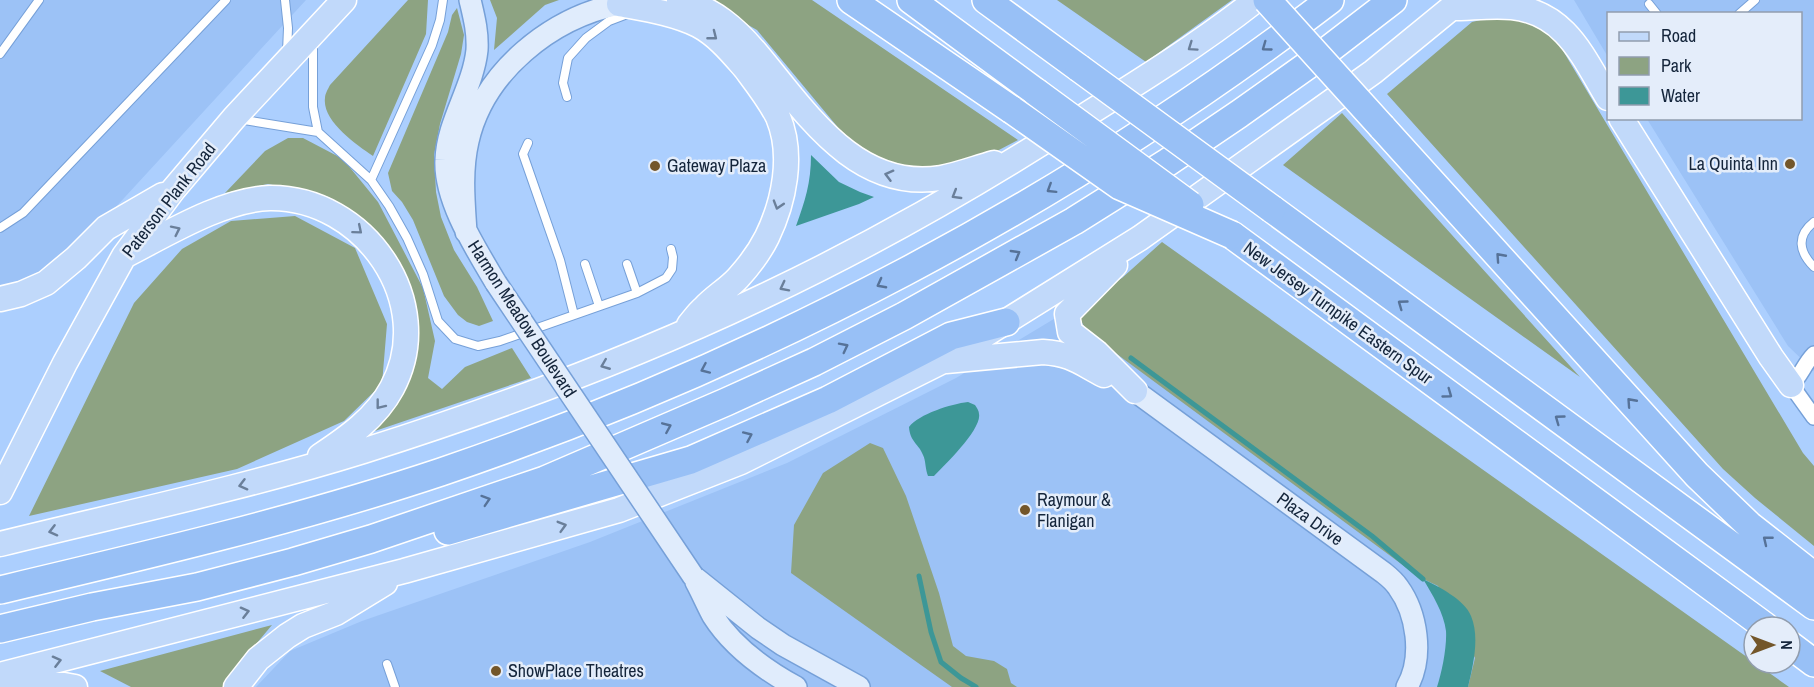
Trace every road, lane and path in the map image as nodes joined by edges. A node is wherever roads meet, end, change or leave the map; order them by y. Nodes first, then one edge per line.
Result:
1 (39, 0) edge
2 (226, 0) edge
3 (285, 0) edge
4 (344, 0) edge
5 (442, 0) edge
6 (470, 0) edge
7 (672, 0) edge
8 (851, 0) edge
9 (911, 0) edge
10 (986, 0) edge
11 (1256, 0) edge
12 (1268, 0) edge
13 (1330, 0) edge
14 (1393, 0) edge
15 (1755, 0) edge
16 (632, 4) edge
17 (1456, 4) edge
18 (1649, 4) dead end
19 (1655, 12) edge
20 (1741, 12) edge
21 (313, 34) junction
22 (0, 54) edge
23 (286, 63) junction
24 (1607, 96) edge
25 (567, 98) dead end
26 (234, 118) junction
27 (1623, 120) edge
28 (318, 132) junction
29 (528, 143) dead end
30 (1028, 152) junction
31 (371, 180) junction
32 (173, 190) junction
33 (1814, 222) edge
34 (0, 228) edge
35 (466, 232) junction
36 (1232, 235) junction
37 (1140, 238) junction
38 (671, 249) dead end
39 (124, 256) junction
40 (585, 264) dead end
41 (627, 264) dead end
42 (1814, 267) edge
43 (637, 293) junction
44 (0, 299) edge
45 (599, 306) junction
46 (574, 315) junction
47 (1006, 322) junction
48 (681, 334) junction
49 (1814, 354) edge
50 (942, 362) junction
51 (1814, 377) edge
52 (1794, 382) junction
53 (1135, 391) junction
54 (1814, 417) edge
55 (299, 469) junction
56 (0, 492) edge
57 (371, 539) junction
58 (0, 544) edge
59 (404, 571) junction
60 (693, 576) junction
61 (1814, 576) edge
62 (0, 590) edge
63 (1814, 606) edge
64 (1750, 615) edge
65 (0, 629) edge
66 (387, 664) dead end
67 (0, 675) edge
68 (0, 683) edge
69 (75, 687) edge
70 (236, 687) edge
71 (395, 687) edge
72 (796, 687) edge
73 (859, 687) edge
74 (1407, 687) edge

1 - 22 lane
2 - 34 lane
3 - 23 lane
4 - 21 main road, Paterson Plank Road
5 - 31 lane
6 - 35 street, Harmon Meadow Boulevard
30 -> 7 main road
8 - 36 highway, bridge
9 - 36 highway, New Jersey Turnpike Eastern Spur, bridge
63 -> 10 highway, bridge
11 -> 30 main road
61 -> 12 highway, bridge
13 -> 62 highway
57 -> 14 highway
15 - 20 lane
16 - 25 lane
16 - 35 street
16 -> 48 main road
17 - 24 main road
17 - 37 main road
18 - 19 lane
21 - 23 main road, Paterson Plank Road
21 - 28 lane
23 - 26 main road, Paterson Plank Road
26 - 28 lane
26 - 32 main road, Paterson Plank Road
27 - 52 main road
28 - 31 lane
29 - 46 lane
30 -> 48 main road
31 - 46 lane
32 - 39 main road, Paterson Plank Road
32 - 44 main road
33 - 42 lane
35 - 60 street, Harmon Meadow Boulevard, bridge
36 -> 64 highway, New Jersey Turnpike Eastern Spur
37 - 47 main road
37 - 53 main road
38 - 43 lane
39 -> 55 main road
39 - 56 main road, Paterson Plank Road
40 - 45 lane
41 - 43 lane
43 - 45 lane
45 - 46 lane
47 - 50 main road
57 -> 47 highway
48 -> 55 main road
49 - 52 street
50 - 53 main road
59 -> 50 main road
51 - 52 street
52 - 54 street
53 - 74 street, Plaza Drive
55 -> 58 main road
57 - 65 highway
67 -> 59 main road
59 - 70 main road
60 - 72 street, Harmon Meadow Boulevard
60 - 73 street, Harmon Meadow Boulevard
66 - 71 lane
68 - 69 main road

